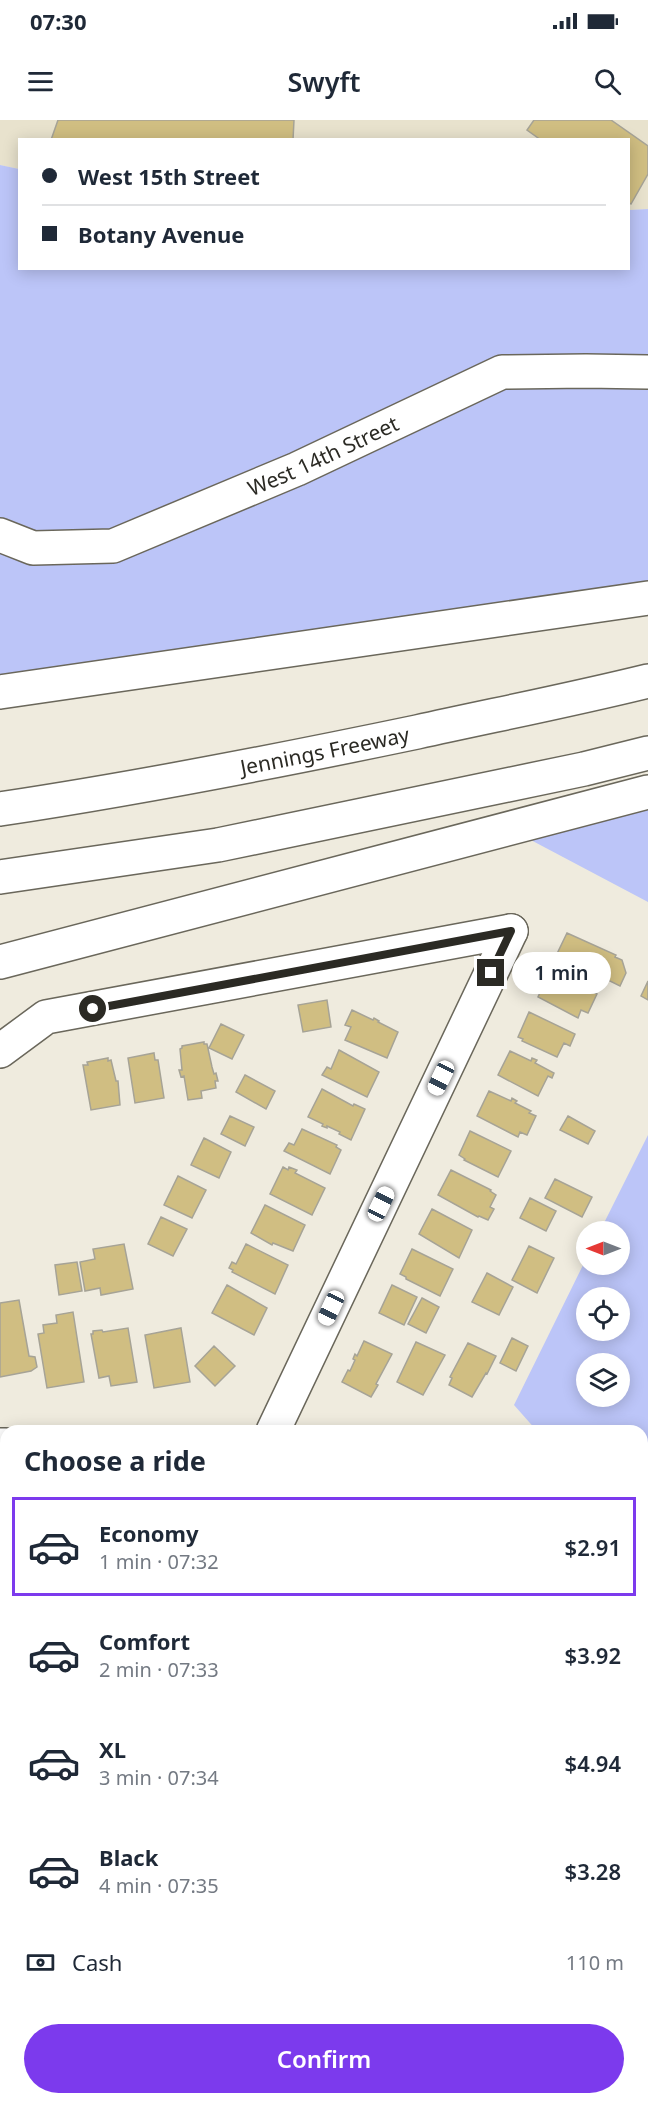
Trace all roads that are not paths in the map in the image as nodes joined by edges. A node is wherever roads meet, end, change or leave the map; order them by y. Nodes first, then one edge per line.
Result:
1 (648, 372) edge
2 (0, 535) edge
3 (648, 598) edge
4 (648, 681) edge
5 (0, 692) edge
6 (648, 753) edge
7 (648, 792) edge
8 (0, 809) edge
9 (0, 877) edge
10 (0, 962) edge
11 (0, 1051) edge
12 (276, 1425) edge

1 - 2 main road, West 14th Street
3 - 5 main road
4 - 8 main road, Jennings Freeway
6 - 9 main road
7 - 10 main road
11 - 12 main road

